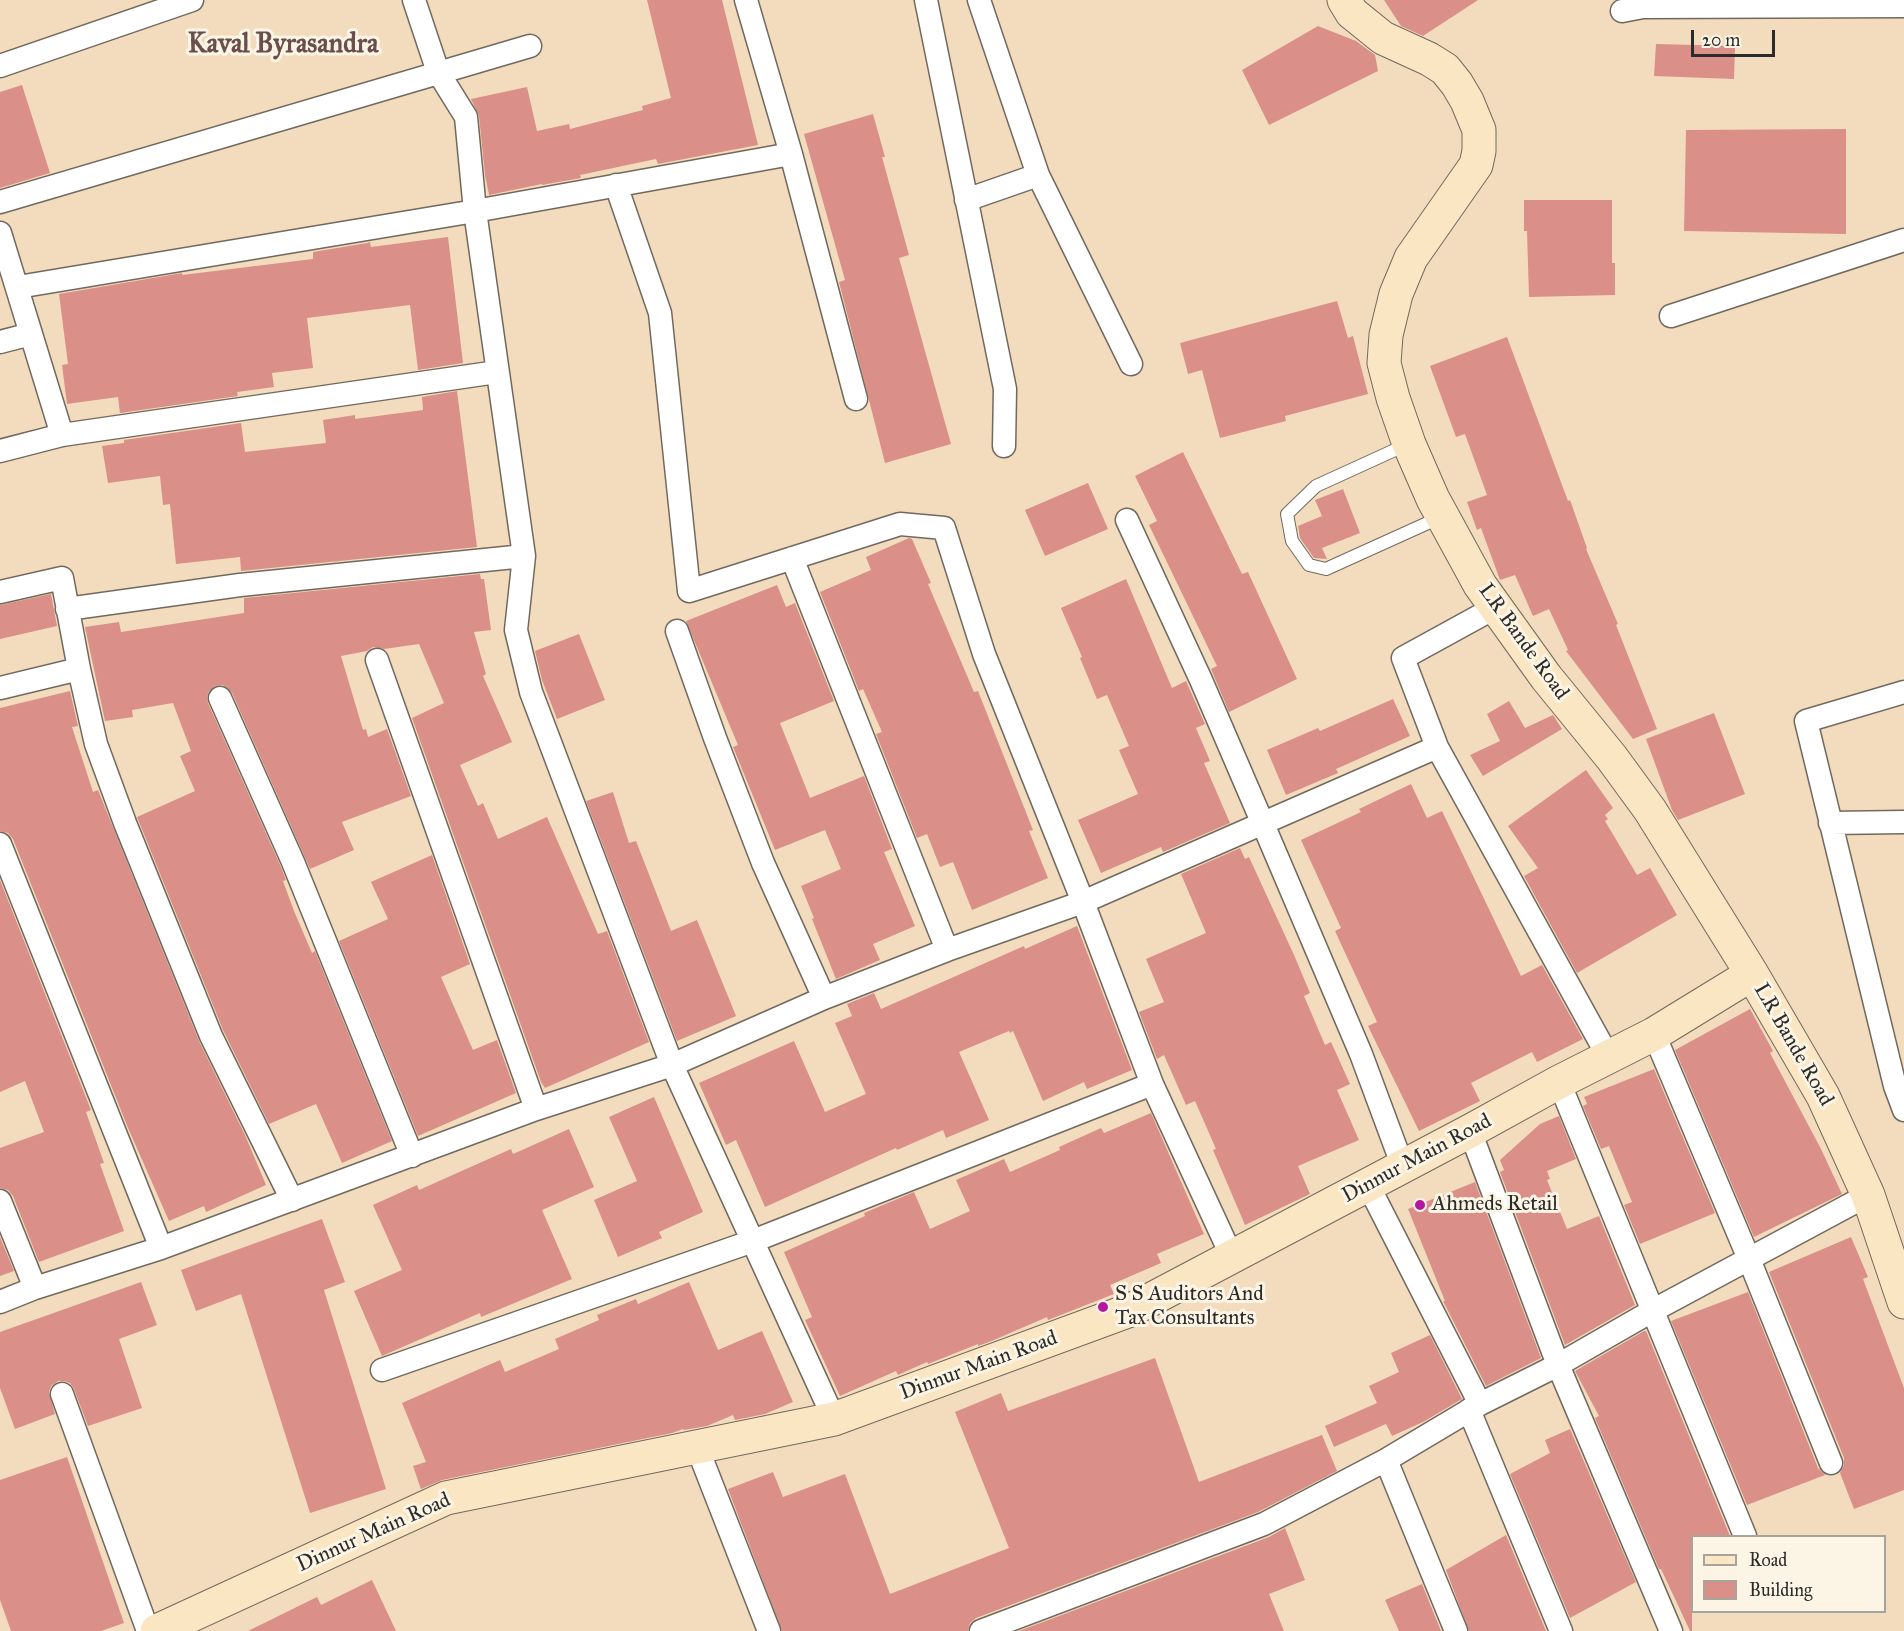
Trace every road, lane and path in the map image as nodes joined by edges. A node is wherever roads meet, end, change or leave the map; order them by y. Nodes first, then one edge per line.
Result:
1 (192, 0) edge
2 (414, 0) edge
3 (746, 0) edge
4 (926, 0) edge
5 (980, 0) edge
6 (1344, 0) edge
7 (1904, 6) edge
8 (1622, 11) dead end
9 (530, 46) dead end
10 (0, 66) edge
11 (438, 72) junction
12 (791, 154) junction
13 (1038, 175) junction
14 (616, 185) junction
15 (966, 200) junction
16 (0, 202) edge
17 (475, 211) junction
18 (0, 234) edge
19 (1904, 240) edge
20 (18, 287) junction
21 (1671, 316) dead end
22 (31, 334) junction
23 (0, 342) edge
24 (1131, 364) dead end
25 (497, 372) junction
26 (856, 399) dead end
27 (62, 435) junction
28 (1409, 444) junction
29 (1004, 446) dead end
30 (0, 451) edge
31 (1442, 516) junction
32 (1127, 520) dead end
33 (524, 556) junction
34 (792, 558) junction
35 (0, 592) edge
36 (1496, 607) junction
37 (67, 609) junction
38 (677, 632) dead end
39 (377, 660) dead end
40 (79, 669) junction
41 (0, 688) edge
42 (1904, 692) edge
43 (220, 698) dead end
44 (1437, 747) junction
45 (1904, 822) edge
46 (1830, 823) junction
47 (1263, 824) junction
48 (0, 844) edge
49 (1083, 902) junction
50 (947, 950) junction
51 (1752, 974) junction
52 (824, 998) junction
53 (1654, 1034) junction
54 (1609, 1058) junction
55 (672, 1065) junction
56 (1559, 1082) junction
57 (1152, 1084) junction
58 (1900, 1085) edge
59 (536, 1109) junction
60 (1904, 1110) edge
61 (1470, 1131) junction
62 (412, 1156) junction
63 (1404, 1167) junction
64 (1368, 1185) junction
65 (1868, 1195) junction
66 (292, 1200) junction
67 (0, 1201) edge
68 (753, 1241) junction
69 (161, 1248) junction
70 (1232, 1257) junction
71 (1749, 1259) junction
72 (35, 1288) junction
73 (0, 1302) edge
74 (1904, 1302) edge
75 (1652, 1311) junction
76 (1558, 1365) junction
77 (382, 1370) dead end
78 (62, 1394) dead end
79 (1475, 1407) junction
80 (834, 1419) junction
81 (697, 1447) junction
82 (1386, 1460) junction
83 (1830, 1463) dead end
84 (1745, 1535) edge
85 (148, 1631) edge
86 (157, 1631) edge
87 (769, 1631) edge
88 (981, 1631) edge
89 (1456, 1631) edge
90 (1561, 1631) edge
91 (1671, 1631) edge

1 - 10 street
2 - 11 street
3 - 12 street
4 - 15 street
5 - 13 street
6 - 28 street, LR Bande Road
7 - 8 street
9 - 11 street
11 - 16 street
11 - 17 street
12 - 14 street
12 - 26 street
13 - 15 street
13 - 24 street
14 - 17 street
14 - 34 street
15 - 29 street
17 - 20 street
17 - 25 street
18 - 20 street
19 - 21 street
20 - 22 street
22 - 23 street
22 - 27 street
25 - 27 street
25 - 33 street
27 - 30 street
28 - 31 street, LR Bande Road
28 - 31 lane
31 - 36 street, LR Bande Road
32 - 47 street
33 - 37 street
33 - 55 street
34 - 49 street
34 - 50 street
35 - 37 street
36 - 44 street
36 - 51 street, LR Bande Road
37 - 40 street
38 - 52 street
39 - 59 street
40 - 41 street
40 - 66 street
42 - 46 street
43 - 62 street
44 - 47 street
44 - 54 street
45 - 46 street
46 - 58 street
47 - 49 street
47 - 63 street
48 - 69 street
49 - 50 street
49 - 57 street
50 - 52 street
51 - 53 street, Dinnur Main Road
51 - 65 street, LR Bande Road
52 - 55 street
53 - 54 street, Dinnur Main Road
53 - 71 street
54 - 56 street, Dinnur Main Road
55 - 59 street
55 - 68 street
56 - 61 street, Dinnur Main Road
56 - 75 street
57 - 68 street
57 - 70 street
58 - 60 street
59 - 62 street
61 - 63 street, Dinnur Main Road
61 - 76 street
62 - 66 street
63 - 64 street, Dinnur Main Road
64 - 70 street, Dinnur Main Road
64 - 79 street
65 - 71 street
65 - 74 street, LR Bande Road
66 - 69 street
67 - 72 street
68 - 77 street
68 - 80 street
69 - 72 street
70 - 80 street, Dinnur Main Road
71 - 75 street
71 - 83 street
72 - 73 street
75 - 76 street
75 - 84 street
76 - 79 street
76 - 91 street
78 - 85 street
79 - 82 street
79 - 90 street
80 - 81 street, Dinnur Main Road
81 - 86 street, Dinnur Main Road
81 - 87 street
82 - 88 street
82 - 89 street

